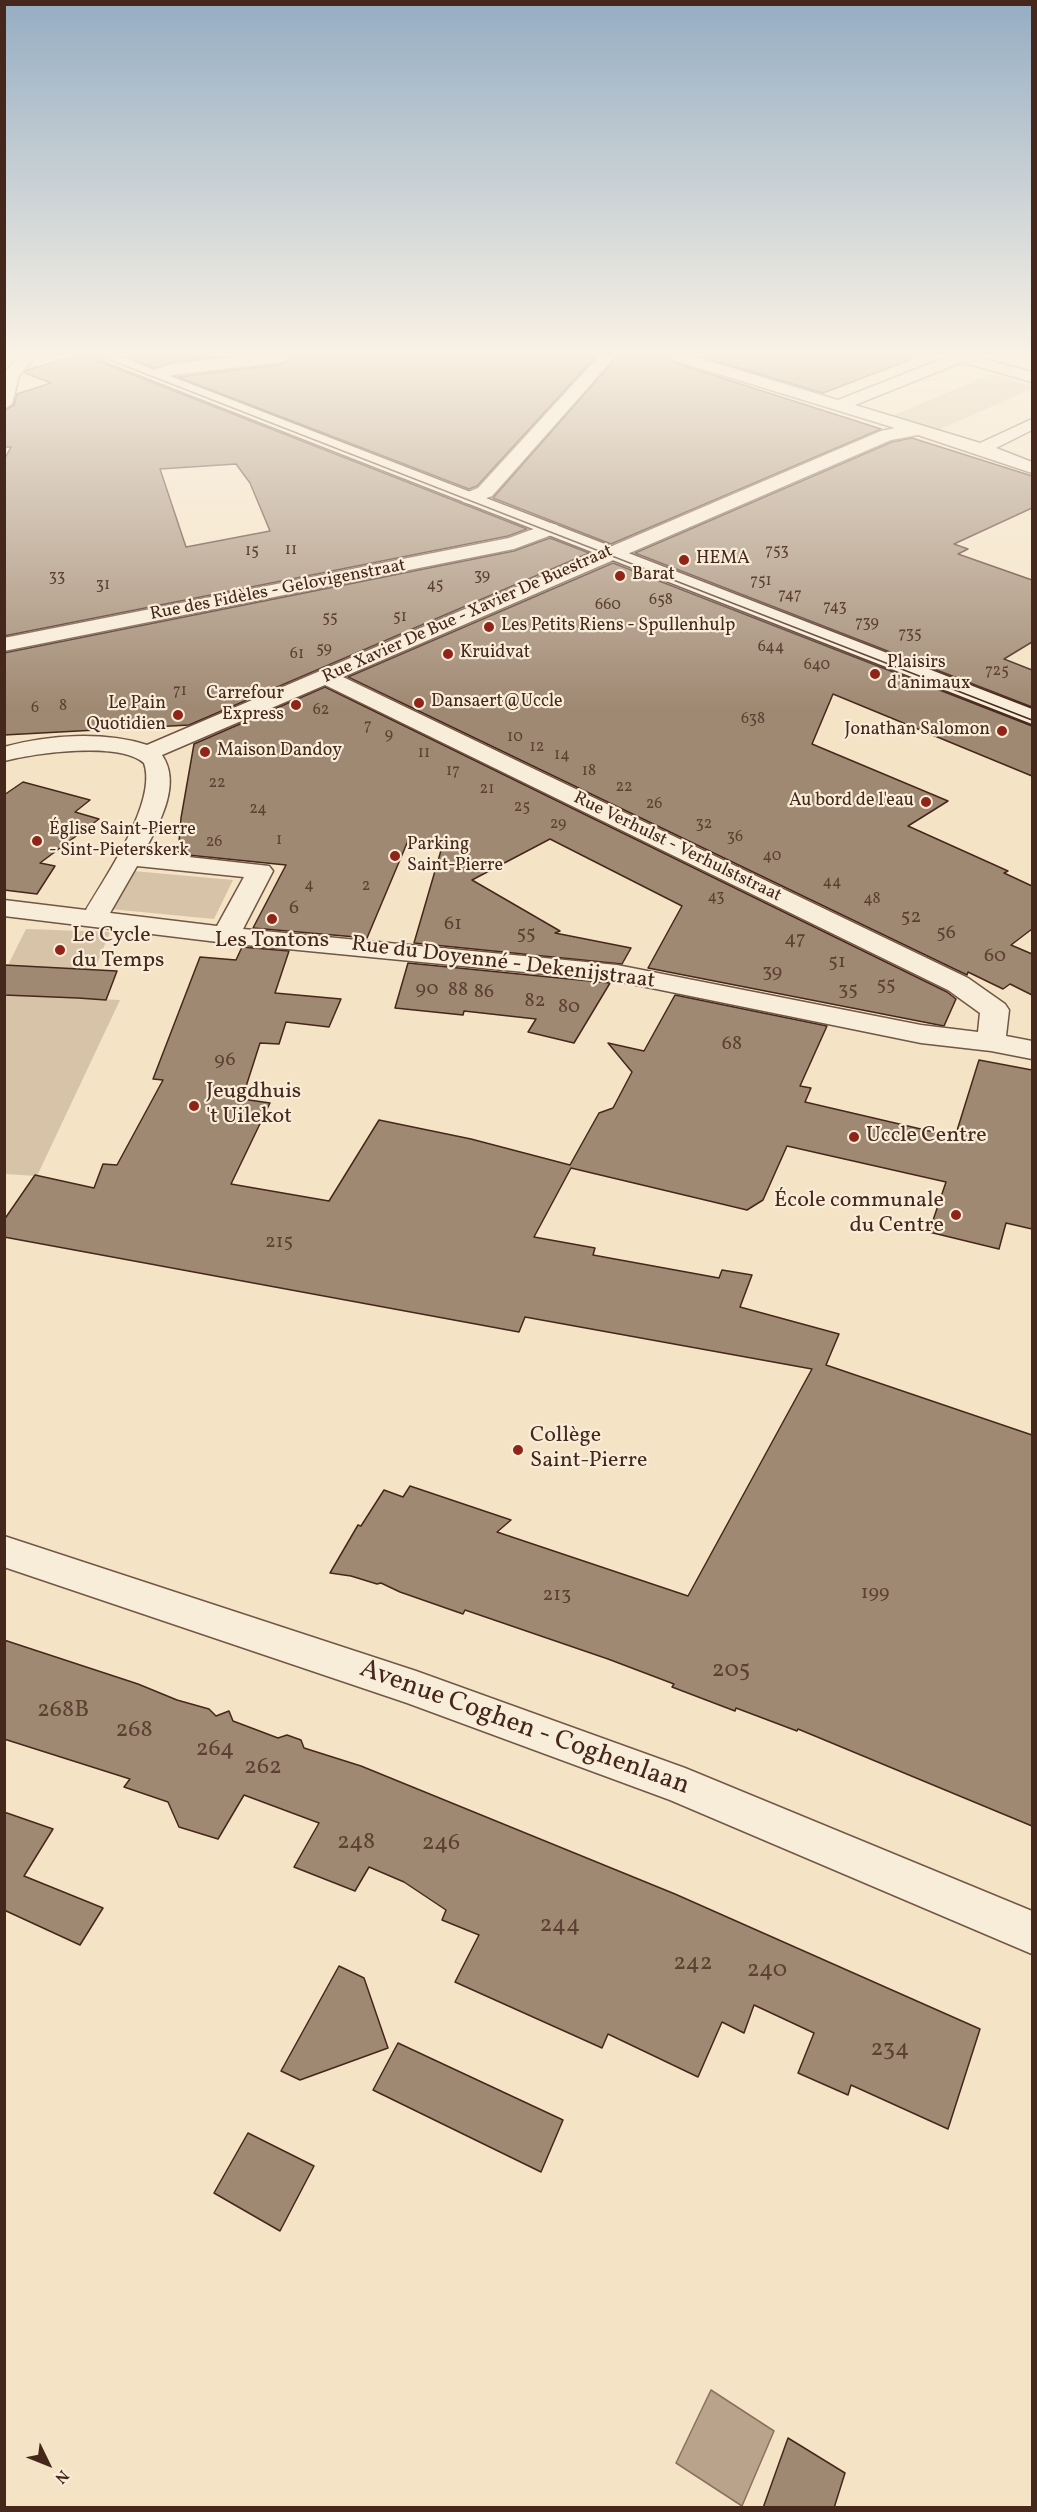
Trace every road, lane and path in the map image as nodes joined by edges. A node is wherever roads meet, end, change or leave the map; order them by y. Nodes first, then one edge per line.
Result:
1 (409, 474) edge
2 (501, 474) edge
3 (788, 474) edge
4 (470, 498) junction
5 (550, 529) junction
6 (611, 553) junction
7 (4, 645) edge
8 (326, 677) junction
9 (1032, 717) edge
10 (147, 753) junction
11 (4, 754) edge
12 (129, 858) junction
13 (4, 908) edge
14 (94, 918) junction
15 (225, 935) junction
16 (992, 1042) junction
17 (1032, 1050) edge
18 (4, 1551) edge
19 (1032, 1934) edge

1 - 4 street
2 - 4 street
3 - 6 street, Rue Xavier De Bue - Xavier De Buestraat
4 - 5 street
5 - 6 street
5 - 7 street, Rue des Fidèles - Gelovigenstraat
6 - 8 street, Rue Xavier De Bue - Xavier De Buestraat
6 - 9 street
8 - 10 street, Rue Xavier De Bue - Xavier De Buestraat
8 - 16 street, Rue Verhulst - Verhulststraat
10 - 11 street
10 - 12 street
12 - 14 street
12 - 15 street
13 - 14 street, Rue du Doyenné - Dekenijstraat
14 - 15 street, Rue du Doyenné - Dekenijstraat
15 - 16 street, Rue du Doyenné - Dekenijstraat
16 - 17 street, Rue du Doyenné - Dekenijstraat
18 - 19 street, Avenue Coghen - Coghenlaan

